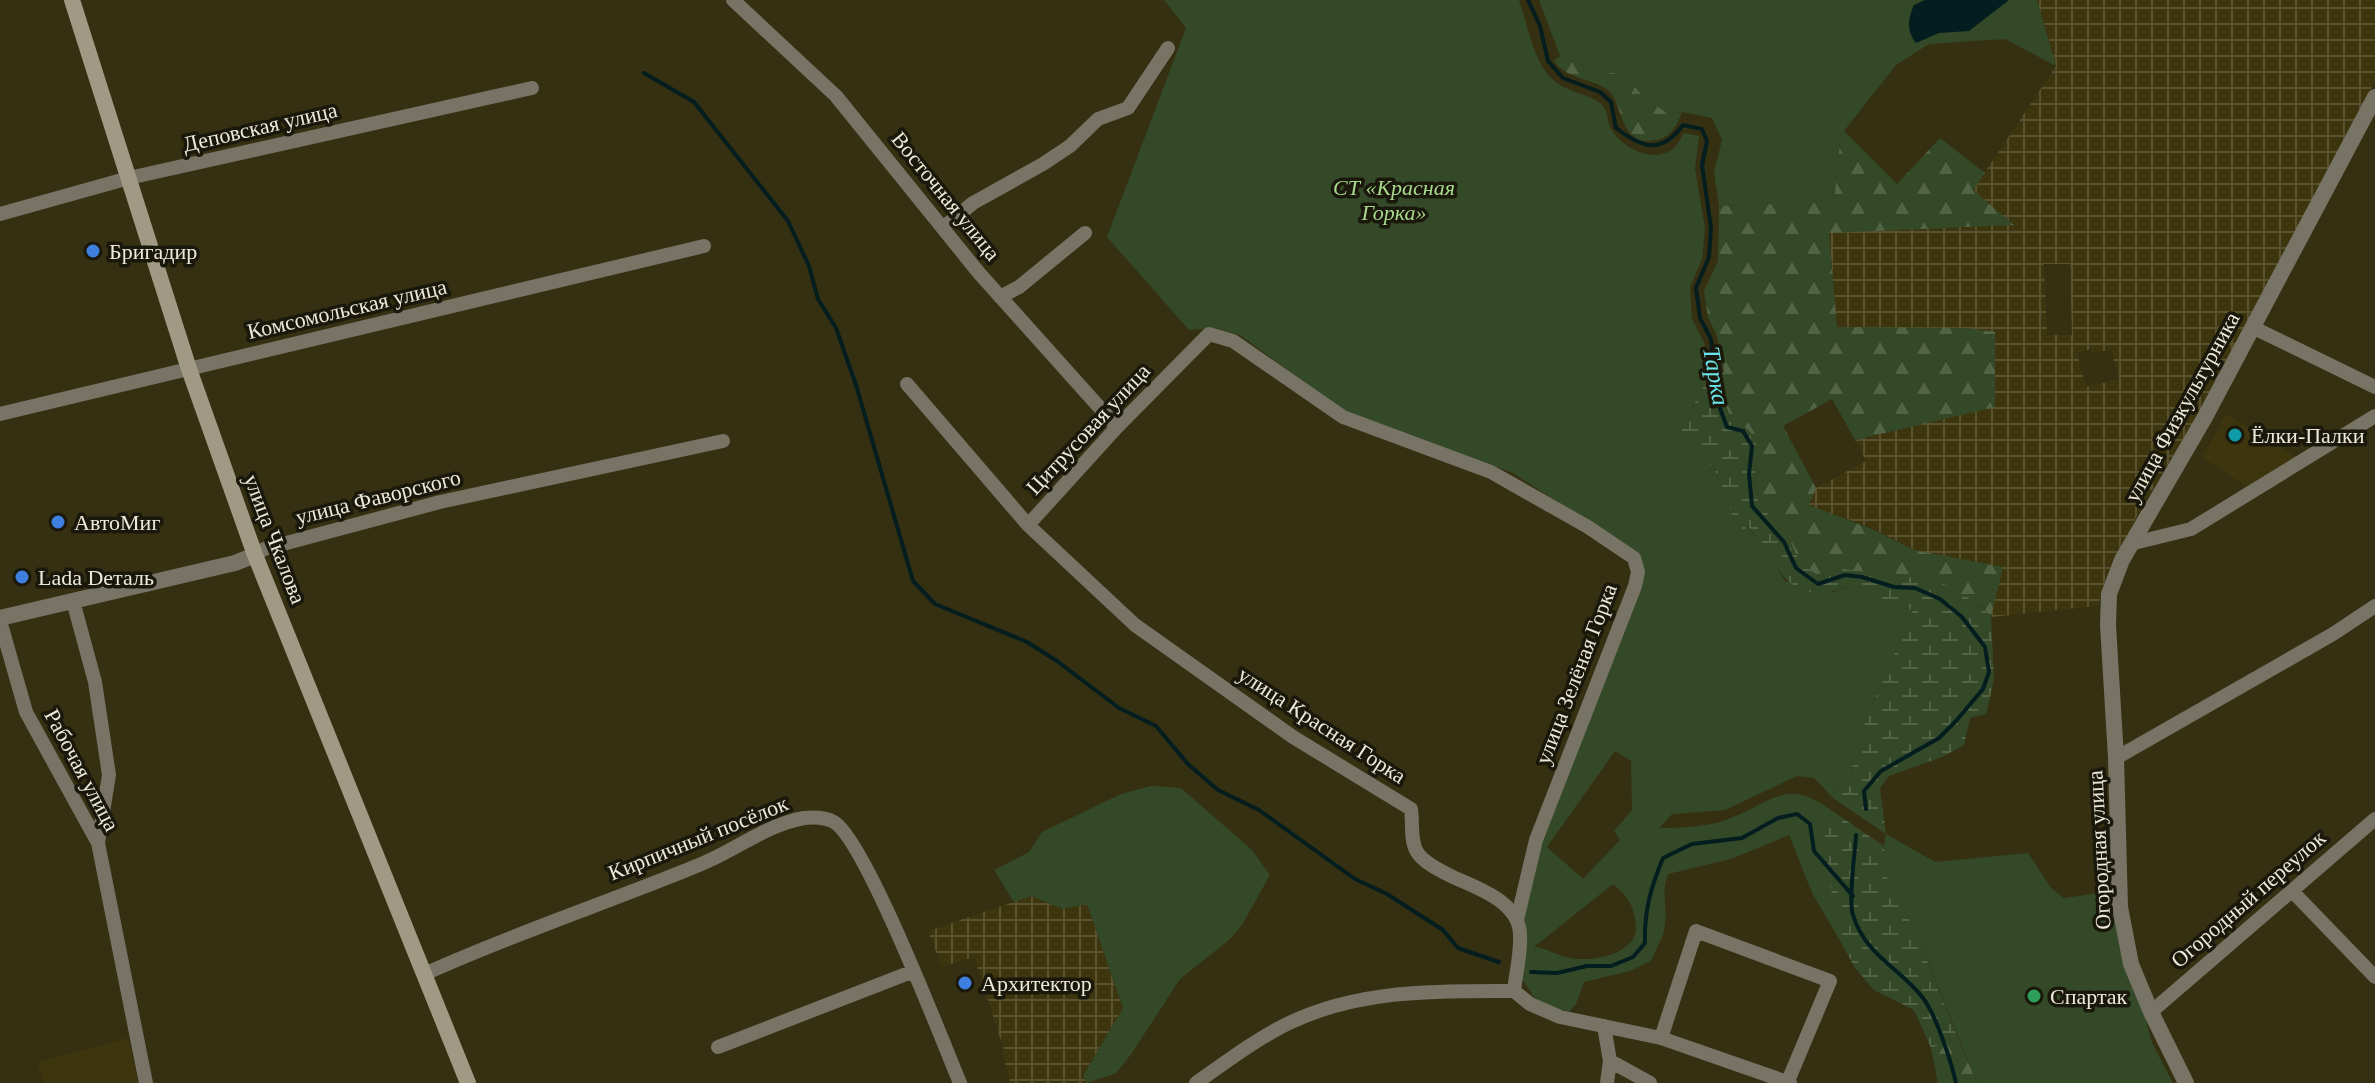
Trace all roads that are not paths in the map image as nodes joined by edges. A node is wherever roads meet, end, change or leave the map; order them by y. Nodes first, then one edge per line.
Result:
1 (72, 0) edge
2 (733, 0) edge
3 (1168, 48) dead end
4 (532, 88) dead end
5 (2375, 97) edge
6 (129, 178) junction
7 (0, 214) edge
8 (943, 228) junction
9 (1085, 233) dead end
10 (704, 246) dead end
11 (1000, 297) junction
12 (2252, 327) junction
13 (189, 369) junction
14 (907, 384) dead end
15 (2375, 387) edge
16 (0, 414) edge
17 (2375, 416) edge
18 (1117, 427) junction
19 (723, 441) dead end
20 (1491, 472) joint
21 (1028, 525) junction
22 (2130, 544) junction
23 (255, 555) junction
24 (73, 601) junction
25 (2375, 606) edge
26 (0, 620) edge
27 (2116, 758) junction
28 (2375, 819) edge
29 (98, 843) junction
30 (2292, 891) junction
31 (1517, 920) junction
32 (914, 971) junction
33 (426, 977) junction
34 (2375, 977) edge
35 (1514, 991) junction
36 (2151, 1012) junction
37 (1604, 1026) junction
38 (1661, 1038) junction
39 (718, 1047) dead end
40 (1610, 1061) junction
41 (1789, 1082) edge
42 (146, 1083) edge
43 (468, 1083) edge
44 (960, 1083) edge
45 (1196, 1083) edge
46 (1607, 1083) edge
47 (1650, 1083) edge
48 (2186, 1083) edge

1 - 6 main road, улица Чкалова
2 - 8 street, Восточная улица
3 - 8 street
4 - 6 street, Деповская улица
5 - 12 street, улица Физкультурника
6 - 7 street, Деповская улица
6 - 13 main road, улица Чкалова
8 - 11 street, Восточная улица
9 - 11 street
10 - 13 street, Комсомольская улица
11 - 18 street, Восточная улица
12 - 15 street
12 - 22 street, улица Физкультурника
13 - 16 street, Комсомольская улица
13 - 23 main road, улица Чкалова
14 - 21 street, Цитрусовая улица
17 - 22 street
18 - 20 street, Цитрусовая улица
18 - 21 street, Цитрусовая улица
19 - 23 street, улица Фаворского
20 - 31 street, улица Зелёная Горка
21 - 31 street, улица Красная Горка
22 - 27 street, улица Физкультурника
23 - 24 street, улица Фаворского
23 - 33 main road, улица Чкалова
24 - 26 street, улица Фаворского
24 - 29 street
25 - 27 street, Огородная улица
26 - 29 street, Рабочая улица
27 - 36 street, Огородная улица
28 - 30 street, Огородный переулок
29 - 42 street, Рабочая улица
30 - 34 street
30 - 36 street, Огородный переулок
31 - 35 street
32 - 33 street, Кирпичный посёлок
32 - 39 street
32 - 44 street, Кирпичный посёлок
33 - 43 main road, улица Чкалова
35 - 37 street
35 - 45 street
36 - 48 street, Огородная улица
37 - 38 street
37 - 40 street
38 - 41 street
38 - 41 street
40 - 46 street
40 - 47 street

